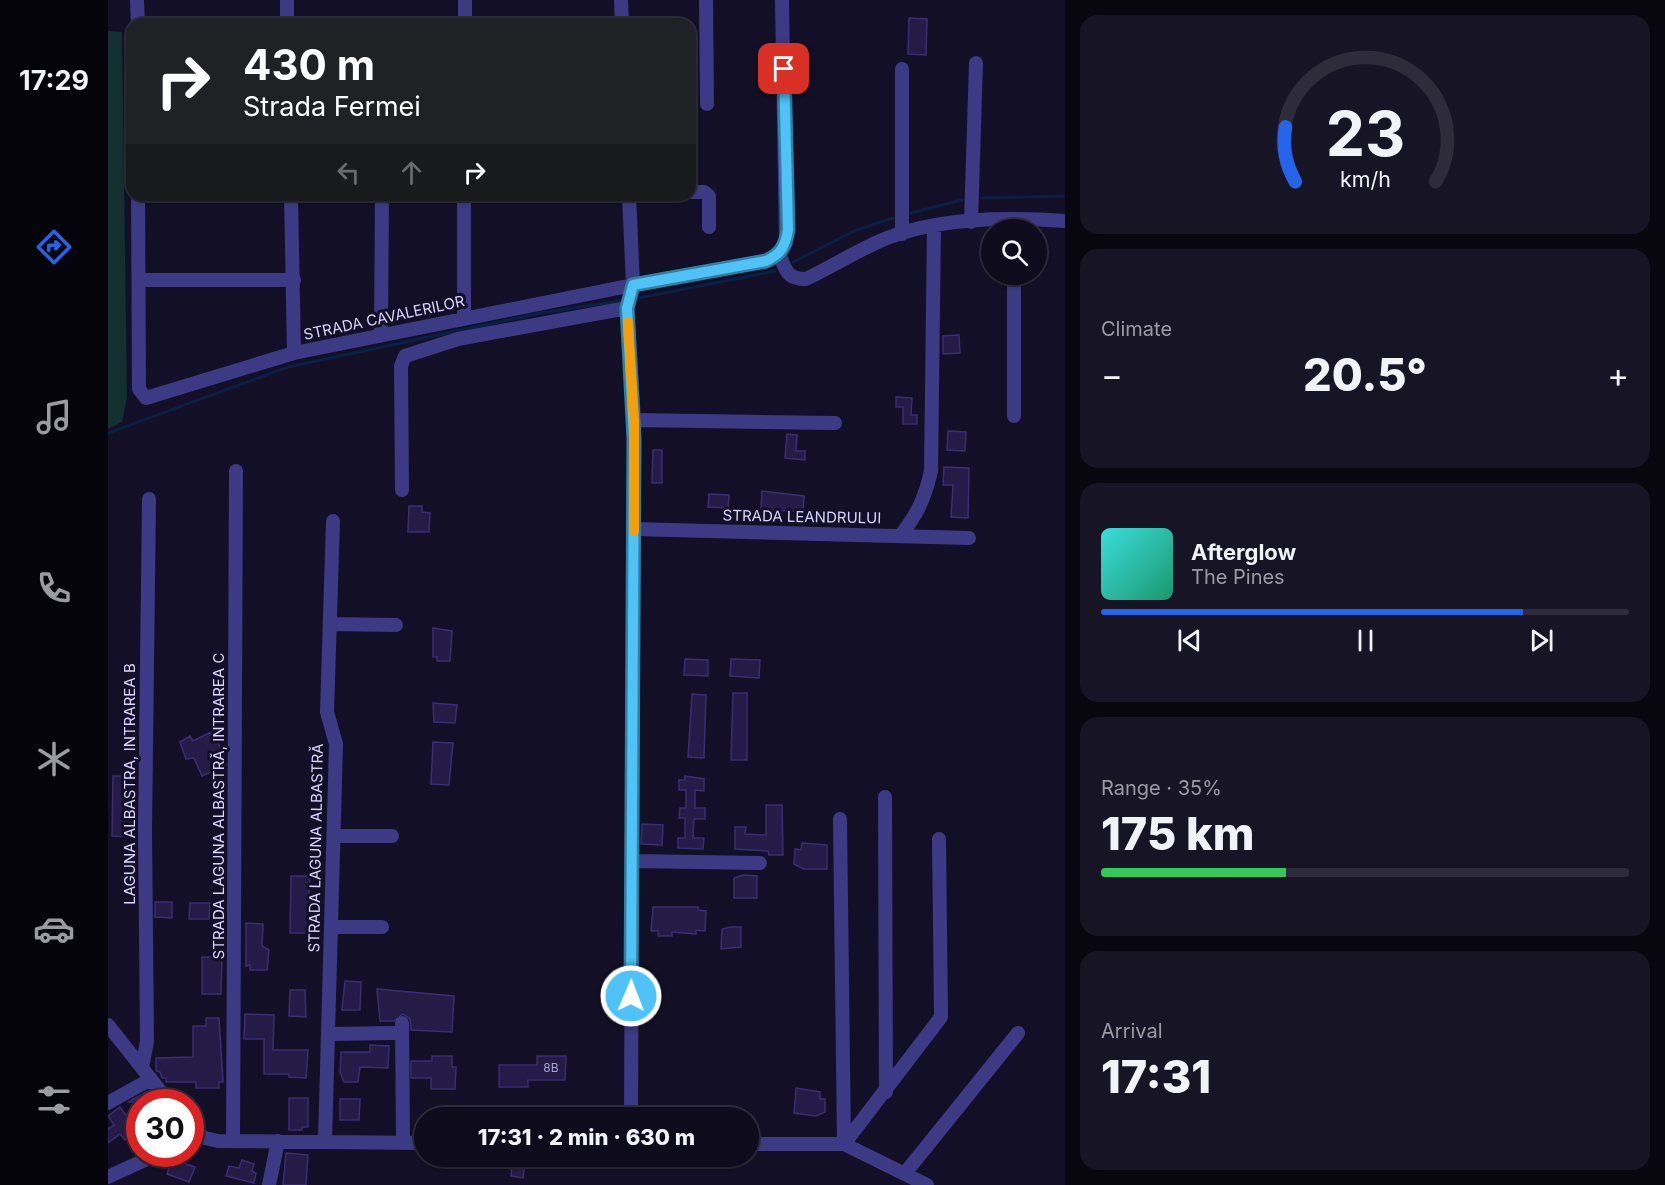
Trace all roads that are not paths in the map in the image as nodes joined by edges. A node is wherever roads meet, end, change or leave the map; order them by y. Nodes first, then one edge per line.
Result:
1 (138, 0) edge
2 (286, 0) edge
3 (465, 0) edge
4 (621, 0) edge
5 (706, 0) edge
6 (782, 0) edge
7 (138, 18) edge
8 (287, 18) edge
9 (465, 18) edge
10 (622, 18) edge
11 (976, 63) dead end
12 (902, 69) dead end
13 (707, 104) dead end
14 (696, 192) edge
15 (138, 201) edge
16 (291, 201) edge
17 (382, 201) edge
18 (464, 201) edge
19 (629, 201) edge
20 (1065, 221) edge
21 (971, 222) junction
22 (1047, 222) edge
23 (981, 223) edge
24 (709, 227) dead end
25 (934, 227) junction
26 (902, 234) junction
27 (779, 254) junction
28 (139, 280) junction
29 (294, 280) junction
30 (1014, 285) edge
31 (630, 296) junction
32 (464, 317) junction
33 (381, 335) junction
34 (294, 353) junction
35 (1014, 416) dead end
36 (634, 420) junction
37 (835, 423) dead end
38 (236, 471) dead end
39 (402, 490) dead end
40 (149, 499) dead end
41 (333, 521) dead end
42 (634, 530) junction
43 (900, 536) junction
44 (969, 538) dead end
45 (331, 624) junction
46 (396, 625) dead end
47 (885, 797) dead end
48 (840, 819) dead end
49 (334, 836) junction
50 (392, 836) dead end
51 (939, 839) dead end
52 (632, 861) junction
53 (760, 863) dead end
54 (332, 927) junction
55 (382, 927) dead end
56 (108, 1025) edge
57 (1018, 1033) dead end
58 (329, 1034) junction
59 (146, 1073) junction
60 (159, 1089) edge
61 (886, 1092) junction
62 (108, 1103) edge
63 (631, 1107) edge
64 (204, 1136) edge
65 (233, 1141) junction
66 (278, 1141) junction
67 (325, 1141) junction
68 (403, 1142) junction
69 (414, 1143) edge
70 (759, 1144) edge
71 (844, 1144) junction
72 (128, 1167) edge
73 (906, 1172) junction
74 (108, 1176) edge
75 (269, 1185) edge
76 (927, 1185) edge

1 - 7 street
2 - 8 street
3 - 9 street
4 - 10 street
5 - 13 street
6 - 27 street
11 - 21 street
12 - 26 street
14 - 24 street
15 - 28 street
16 - 29 street
17 - 33 street
18 - 32 street
19 - 31 street
20 - 22 street
21 - 23 street
21 - 25 street
25 - 26 street
25 - 43 street
26 - 27 street
27 - 31 street
28 - 29 street
28 - 34 street, STRADA CAVALERILOR
29 - 34 street
30 - 35 street
31 - 32 street, STRADA CAVALERILOR
31 - 36 street
31 - 39 street
32 - 33 street, STRADA CAVALERILOR
33 - 34 street, STRADA CAVALERILOR
36 - 37 street
36 - 42 street
38 - 65 street, STRADA LAGUNA ALBASTRĂ, INTRAREA C
40 - 59 street, LAGUNA ALBASTRA, INTRAREA B
41 - 45 street, STRADA LAGUNA ALBASTRĂ
42 - 43 street, STRADA LEANDRULUI
42 - 52 street
43 - 44 street, STRADA LEANDRULUI
45 - 46 street
45 - 49 street, STRADA LAGUNA ALBASTRĂ
47 - 61 street
48 - 71 street
49 - 50 street
49 - 54 street, STRADA LAGUNA ALBASTRĂ
51 - 61 street
52 - 53 street
52 - 63 street
54 - 55 street
54 - 58 street, STRADA LAGUNA ALBASTRĂ
56 - 59 street
57 - 73 street
58 - 67 street, STRADA LAGUNA ALBASTRĂ
58 - 68 street
59 - 60 street
59 - 62 street
61 - 71 street
64 - 65 street
65 - 66 street
66 - 67 street
66 - 75 street
67 - 68 street
68 - 69 street
70 - 71 street
71 - 73 street
72 - 74 street
73 - 76 street

